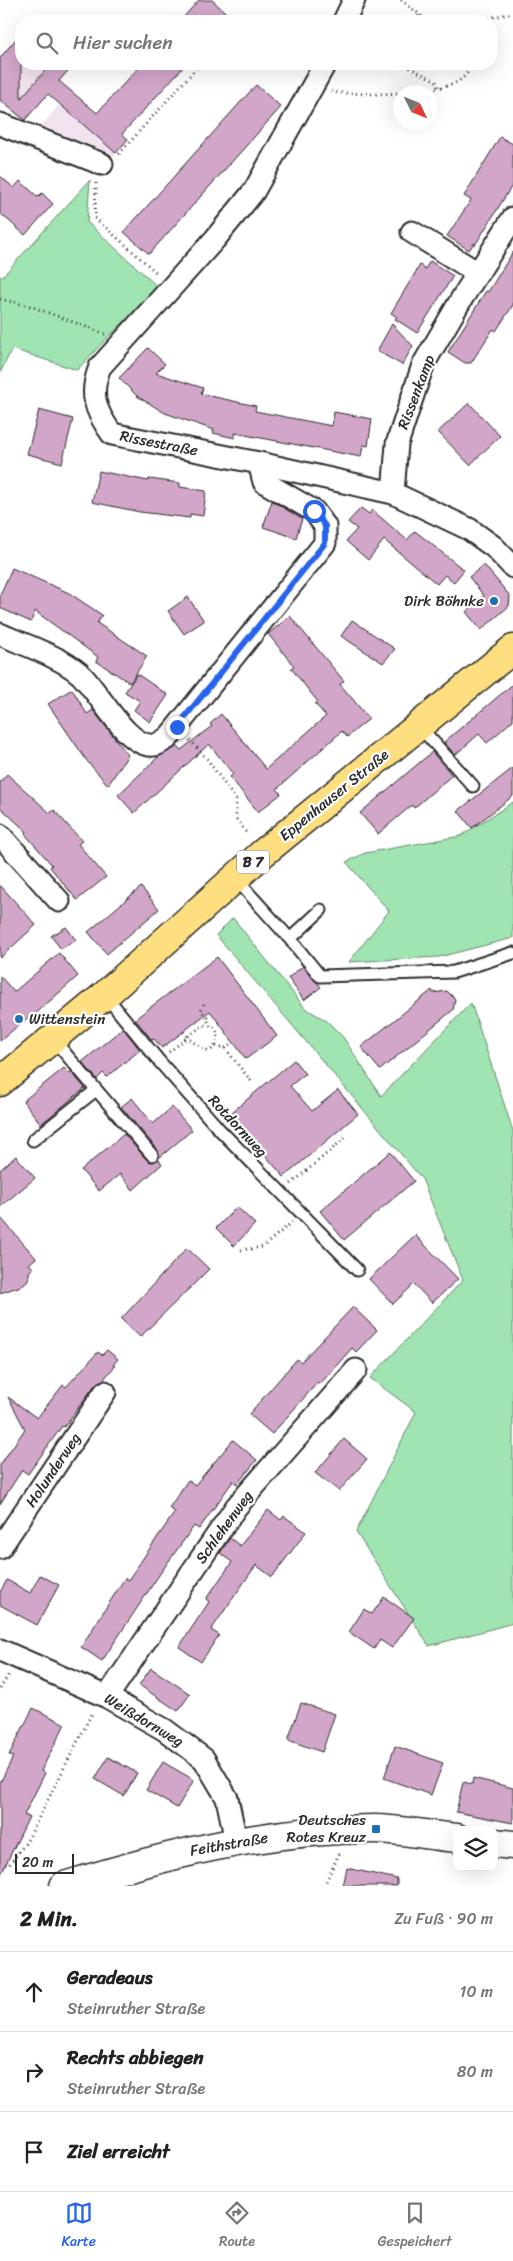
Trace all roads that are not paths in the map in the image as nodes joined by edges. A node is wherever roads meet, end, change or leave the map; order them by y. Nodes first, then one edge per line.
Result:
1 (354, 0) edge
2 (347, 15) edge
3 (322, 70) edge
4 (0, 124) edge
5 (105, 166) road end
6 (513, 218) edge
7 (412, 232) dead end
8 (478, 273) junction
9 (259, 463) junction
10 (393, 494) junction
11 (513, 567) edge
12 (0, 634) edge
13 (513, 649) edge
14 (419, 726) junction
15 (473, 786) dead end
16 (0, 835) edge
17 (235, 878) junction
18 (59, 901) dead end
19 (321, 910) dead end
20 (290, 939) junction
21 (513, 953) edge
22 (105, 994) junction
23 (53, 1039) junction
24 (0, 1082) edge
25 (96, 1090) junction
26 (33, 1140) dead end
27 (152, 1155) dead end
28 (357, 1270) dead end
29 (356, 1370) dead end
30 (105, 1392) dead end
31 (0, 1548) edge
32 (0, 1650) edge
33 (104, 1695) junction
34 (453, 1838) edge
35 (236, 1841) junction
36 (498, 1843) edge
37 (513, 1845) edge
38 (64, 1886) edge

1 - 2 street
3 - 9 street, Rissestraße
4 - 5 street
6 - 8 street, Rissenkamp
7 - 8 street
8 - 10 street, Rissenkamp
9 - 10 street, Rissestraße
9 - 12 street
10 - 11 street, Rissestraße
13 - 14 main road, Eppenhauser Straße / B 7
14 - 15 lane
14 - 17 main road, Eppenhauser Straße / B 7
16 - 18 street
17 - 20 lane
17 - 22 main road, Eppenhauser Straße / B 7
19 - 20 lane
20 - 21 lane
22 - 23 main road, Eppenhauser Straße / B 7
22 - 28 lane, Rotdornweg
23 - 24 main road, Eppenhauser Straße / B 7
23 - 25 lane
25 - 26 lane
25 - 27 lane
29 - 33 street, Schlehenweg
30 - 31 street, Holunderweg
32 - 33 street, Weißdornweg
33 - 35 street, Weißdornweg
34 - 35 main road, Feithstraße
35 - 38 main road, Feithstraße
36 - 37 main road

